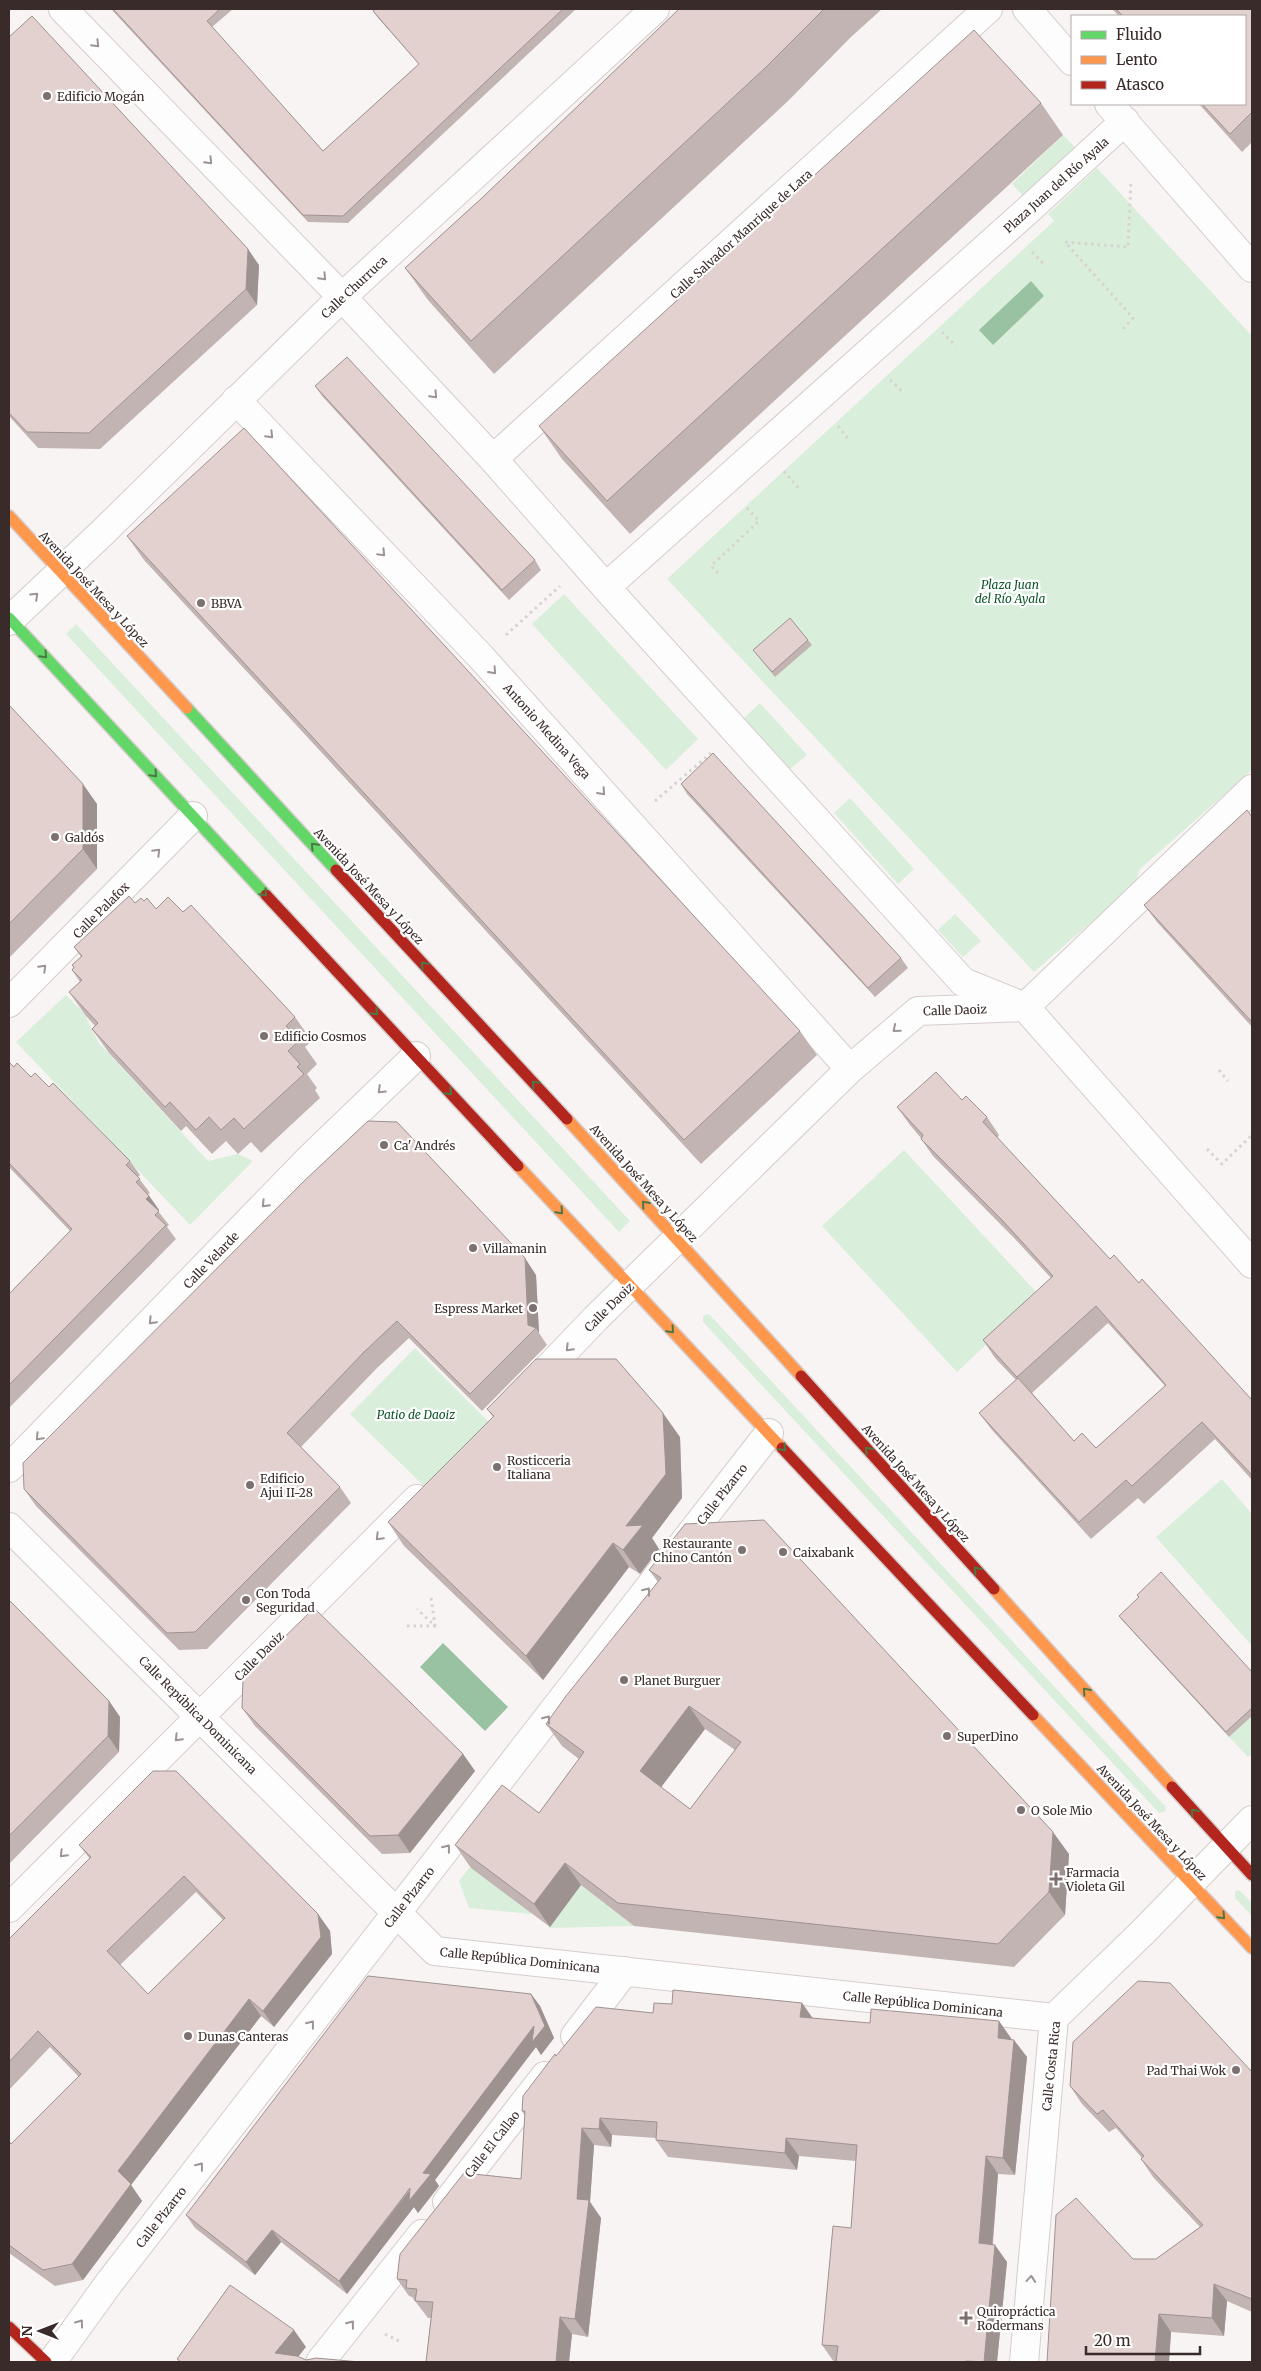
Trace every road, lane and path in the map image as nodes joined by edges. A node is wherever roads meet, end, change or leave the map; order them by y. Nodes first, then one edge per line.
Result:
1 (63, 9) edge
2 (655, 9) edge
3 (988, 9) edge
4 (1027, 9) edge
5 (1071, 60) edge
6 (1122, 118) edge
7 (1026, 247) dead end
8 (1044, 264) dead end
9 (1252, 268) edge
10 (342, 297) junction
11 (938, 328) dead end
12 (1123, 329) dead end
13 (956, 346) dead end
14 (886, 376) dead end
15 (904, 393) dead end
16 (236, 400) junction
17 (835, 423) dead end
18 (850, 441) dead end
19 (493, 459) junction
20 (783, 471) dead end
21 (800, 490) dead end
22 (745, 506) dead end
23 (9, 516) edge
24 (585, 563) junction
25 (60, 572) junction
26 (718, 573) dead end
27 (606, 587) junction
28 (9, 619) edge
29 (481, 657) junction
30 (737, 732) junction
31 (1252, 789) edge
32 (193, 816) junction
33 (630, 823) junction
34 (9, 1003) edge
35 (1025, 1007) junction
36 (416, 1056) junction
37 (850, 1068) junction
38 (1219, 1070) dead end
39 (1228, 1081) dead end
40 (1252, 1135) edge
41 (1207, 1149) dead end
42 (678, 1240) junction
43 (1252, 1264) edge
44 (630, 1286) junction
45 (515, 1402) edge
46 (770, 1433) junction
47 (9, 1468) edge
48 (438, 1478) edge
49 (9, 1527) edge
50 (431, 1598) edge
51 (417, 1609) dead end
52 (408, 1626) dead end
53 (435, 1626) junction
54 (200, 1716) junction
55 (1252, 1820) edge
56 (1226, 1848) junction
57 (1252, 1875) edge
58 (1191, 1884) junction
59 (9, 1908) edge
60 (396, 1914) junction
61 (1252, 1948) edge
62 (625, 1971) junction
63 (1054, 2018) junction
64 (9, 2327) edge
65 (46, 2362) edge
66 (52, 2362) edge
67 (320, 2362) edge
68 (1024, 2362) edge

1 -> 10 street
2 - 10 street, Calle Churruca
3 - 19 street, Calle Salvador Manrique de Lara
4 - 5 street
6 - 9 street
6 - 12 path
6 - 27 street, Plaza Juan del Río Ayala
7 - 8 path
10 - 16 street, Calle Churruca
10 -> 19 street
11 - 13 path
14 - 15 path
16 - 25 street, Calle Churruca
16 -> 29 street, Antonio Medina Vega
17 - 18 path
19 - 24 street
20 - 21 path
22 - 26 path
23 - 25 street, Avenida José Mesa y López
24 - 27 street
24 - 29 path
28 -> 25 street, Calle Churruca
42 -> 25 street, Avenida José Mesa y López
27 - 30 street
28 -> 32 street, Avenida José Mesa y López
29 -> 33 street, Antonio Medina Vega
30 - 33 path
30 - 35 street
31 - 35 street
34 -> 32 street, Calle Palafox
32 -> 36 street, Avenida José Mesa y López
33 - 37 street, Antonio Medina Vega
35 -> 37 street, Calle Daoiz
35 - 43 street
36 -> 44 street, Avenida José Mesa y López
36 -> 47 street, Calle Velarde
37 - 42 street, Calle Daoiz
38 - 39 path
40 - 41 path
42 - 44 street, Calle Daoiz
56 -> 42 street, Avenida José Mesa y López
44 -> 45 street, Calle Daoiz
44 -> 46 street, Avenida José Mesa y López
46 -> 58 street, Avenida José Mesa y López
60 -> 46 street, Calle Pizarro
48 -> 54 street, Calle Daoiz
49 - 54 street, Calle República Dominicana
50 - 53 path
51 - 53 path
52 - 53 path
54 -> 59 street, Calle Daoiz
54 - 60 street, Calle República Dominicana
55 - 56 street, Calle Costa Rica
56 - 57 street, Avenida José Mesa y López
56 - 58 street, Calle Costa Rica
58 -> 61 street, Avenida José Mesa y López
58 - 63 street, Calle Costa Rica
60 - 62 street, Calle República Dominicana
66 -> 60 street, Calle Pizarro
62 - 63 street, Calle República Dominicana
67 -> 62 street, Calle El Callao
68 -> 63 street, Calle Costa Rica
64 - 65 street

